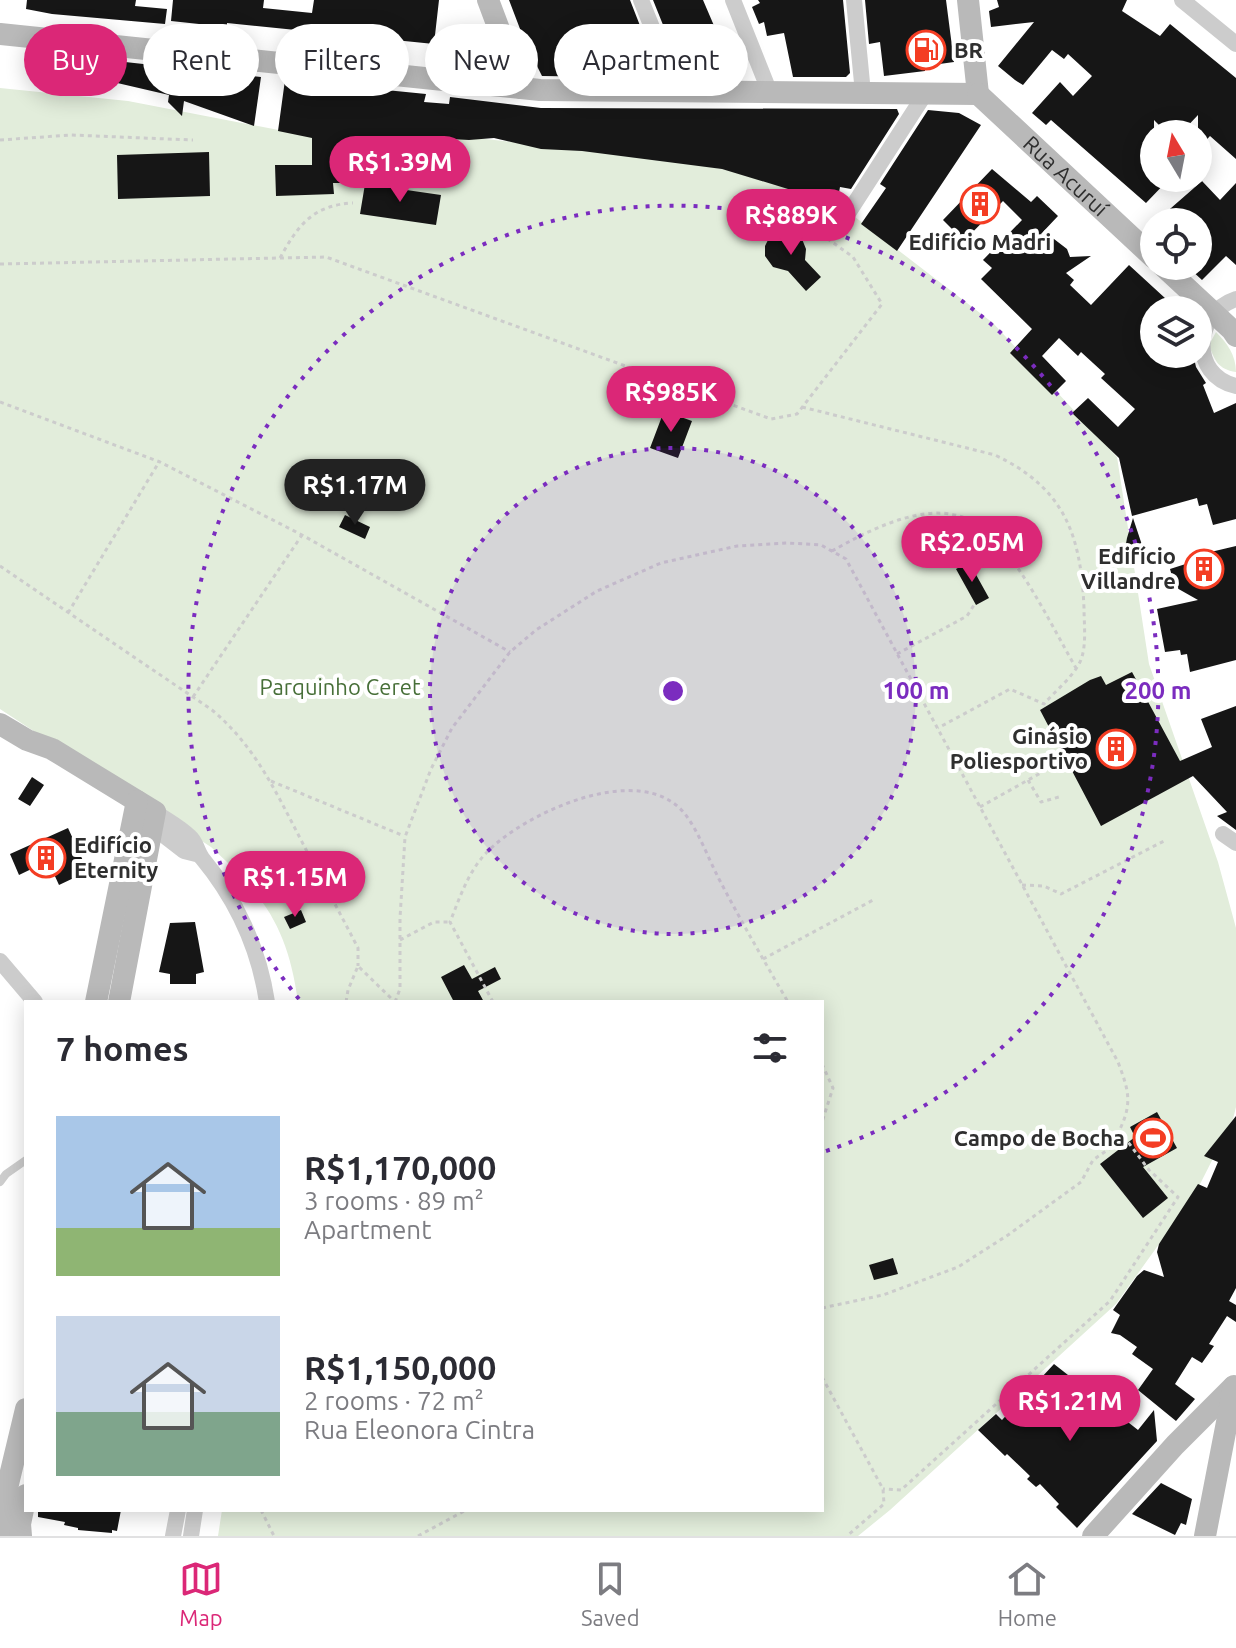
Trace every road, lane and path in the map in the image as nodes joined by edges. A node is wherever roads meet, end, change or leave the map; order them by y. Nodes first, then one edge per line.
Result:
1 (488, 0) edge
2 (641, 0) edge
3 (733, 0) edge
4 (854, 0) edge
5 (968, 0) edge
6 (1182, 0) edge
7 (497, 24) edge
8 (651, 24) edge
9 (0, 34) edge
10 (1236, 44) edge
11 (425, 78) edge
12 (748, 93) edge
13 (770, 93) junction
14 (863, 93) junction
15 (925, 94) junction
16 (978, 94) junction
17 (0, 140) edge
18 (193, 140) dead end
19 (353, 203) dead end
20 (847, 215) dead end
21 (825, 237) dead end
22 (1140, 245) edge
23 (280, 258) junction
24 (0, 264) edge
25 (1178, 280) edge
26 (1236, 299) edge
27 (1213, 312) junction
28 (1236, 336) edge
29 (1236, 386) edge
30 (0, 402) edge
31 (802, 407) junction
32 (160, 462) junction
33 (302, 535) junction
34 (832, 551) junction
35 (0, 566) edge
36 (974, 605) dead end
37 (68, 613) junction
38 (510, 652) junction
39 (897, 654) junction
40 (1076, 668) junction
41 (193, 697) junction
42 (0, 724) edge
43 (937, 728) junction
44 (1053, 766) dead end
45 (1028, 780) junction
46 (271, 781) junction
47 (1059, 797) dead end
48 (980, 807) junction
49 (144, 814) junction
50 (405, 837) junction
51 (1164, 841) dead end
52 (1022, 885) junction
53 (875, 899) dead end
54 (450, 922) junction
55 (400, 940) junction
56 (763, 959) junction
57 (0, 961) edge
58 (358, 966) junction
59 (33, 1000) edge
60 (97, 1000) edge
61 (119, 1000) edge
62 (267, 1000) edge
63 (346, 1000) edge
64 (393, 1000) edge
65 (396, 1000) edge
66 (492, 1000) edge
67 (787, 1000) edge
68 (824, 1068) edge
69 (824, 1116) edge
70 (1125, 1138) junction
71 (24, 1161) edge
72 (0, 1182) edge
73 (824, 1308) edge
74 (824, 1381) edge
75 (1235, 1384) edge
76 (24, 1417) edge
77 (1184, 1436) junction
78 (1219, 1461) junction
79 (883, 1489) junction
80 (24, 1505) edge
81 (178, 1512) edge
82 (195, 1512) edge
83 (262, 1512) edge
84 (462, 1512) edge
85 (2, 1536) edge
86 (21, 1536) edge
87 (173, 1536) edge
88 (191, 1536) edge
89 (274, 1536) edge
90 (418, 1536) edge
91 (847, 1536) edge
92 (1093, 1536) edge
93 (1205, 1536) edge

1 - 7 main road
2 - 8 street
3 - 13 street
4 - 14 street
5 - 16 main road
6 - 10 street
9 - 11 main road
12 - 13 main road
13 - 14 main road
14 - 15 main road
15 - 16 main road
15 - 20 street
16 - 22 main road, Rua Acuruí
17 - 18 path
19 - 23 path
21 - 31 path
23 - 24 path
23 - 31 path
25 - 27 main road
26 - 27 street
27 - 28 main road
27 - 29 street
30 - 32 path
31 - 40 path
32 - 33 path
32 - 37 path
33 - 38 path
33 - 41 path
34 - 38 path
34 - 39 path
34 - 40 path
35 - 37 path
36 - 39 path
37 - 41 path
38 - 50 path
39 - 43 path
40 - 43 path
41 - 46 path
42 - 49 main road
43 - 48 path
44 - 45 path
45 - 47 path
45 - 48 path
46 - 50 path
46 - 58 path
48 - 52 path
49 - 60 main road
49 - 61 main road
49 - 62 street
50 - 55 path
51 - 52 path
52 - 70 path
53 - 56 path
54 - 55 path
54 - 56 path
54 - 66 path
55 - 65 path
56 - 67 path
57 - 59 street
58 - 63 path
58 - 64 path
68 - 69 path
70 - 73 path
70 - 79 path
71 - 72 lane
74 - 79 path
75 - 77 main road
75 - 78 main road
76 - 85 main road
77 - 78 main road
77 - 92 main road
78 - 93 main road
79 - 91 path
80 - 86 main road
81 - 87 street
82 - 88 street
83 - 89 path
84 - 90 path

